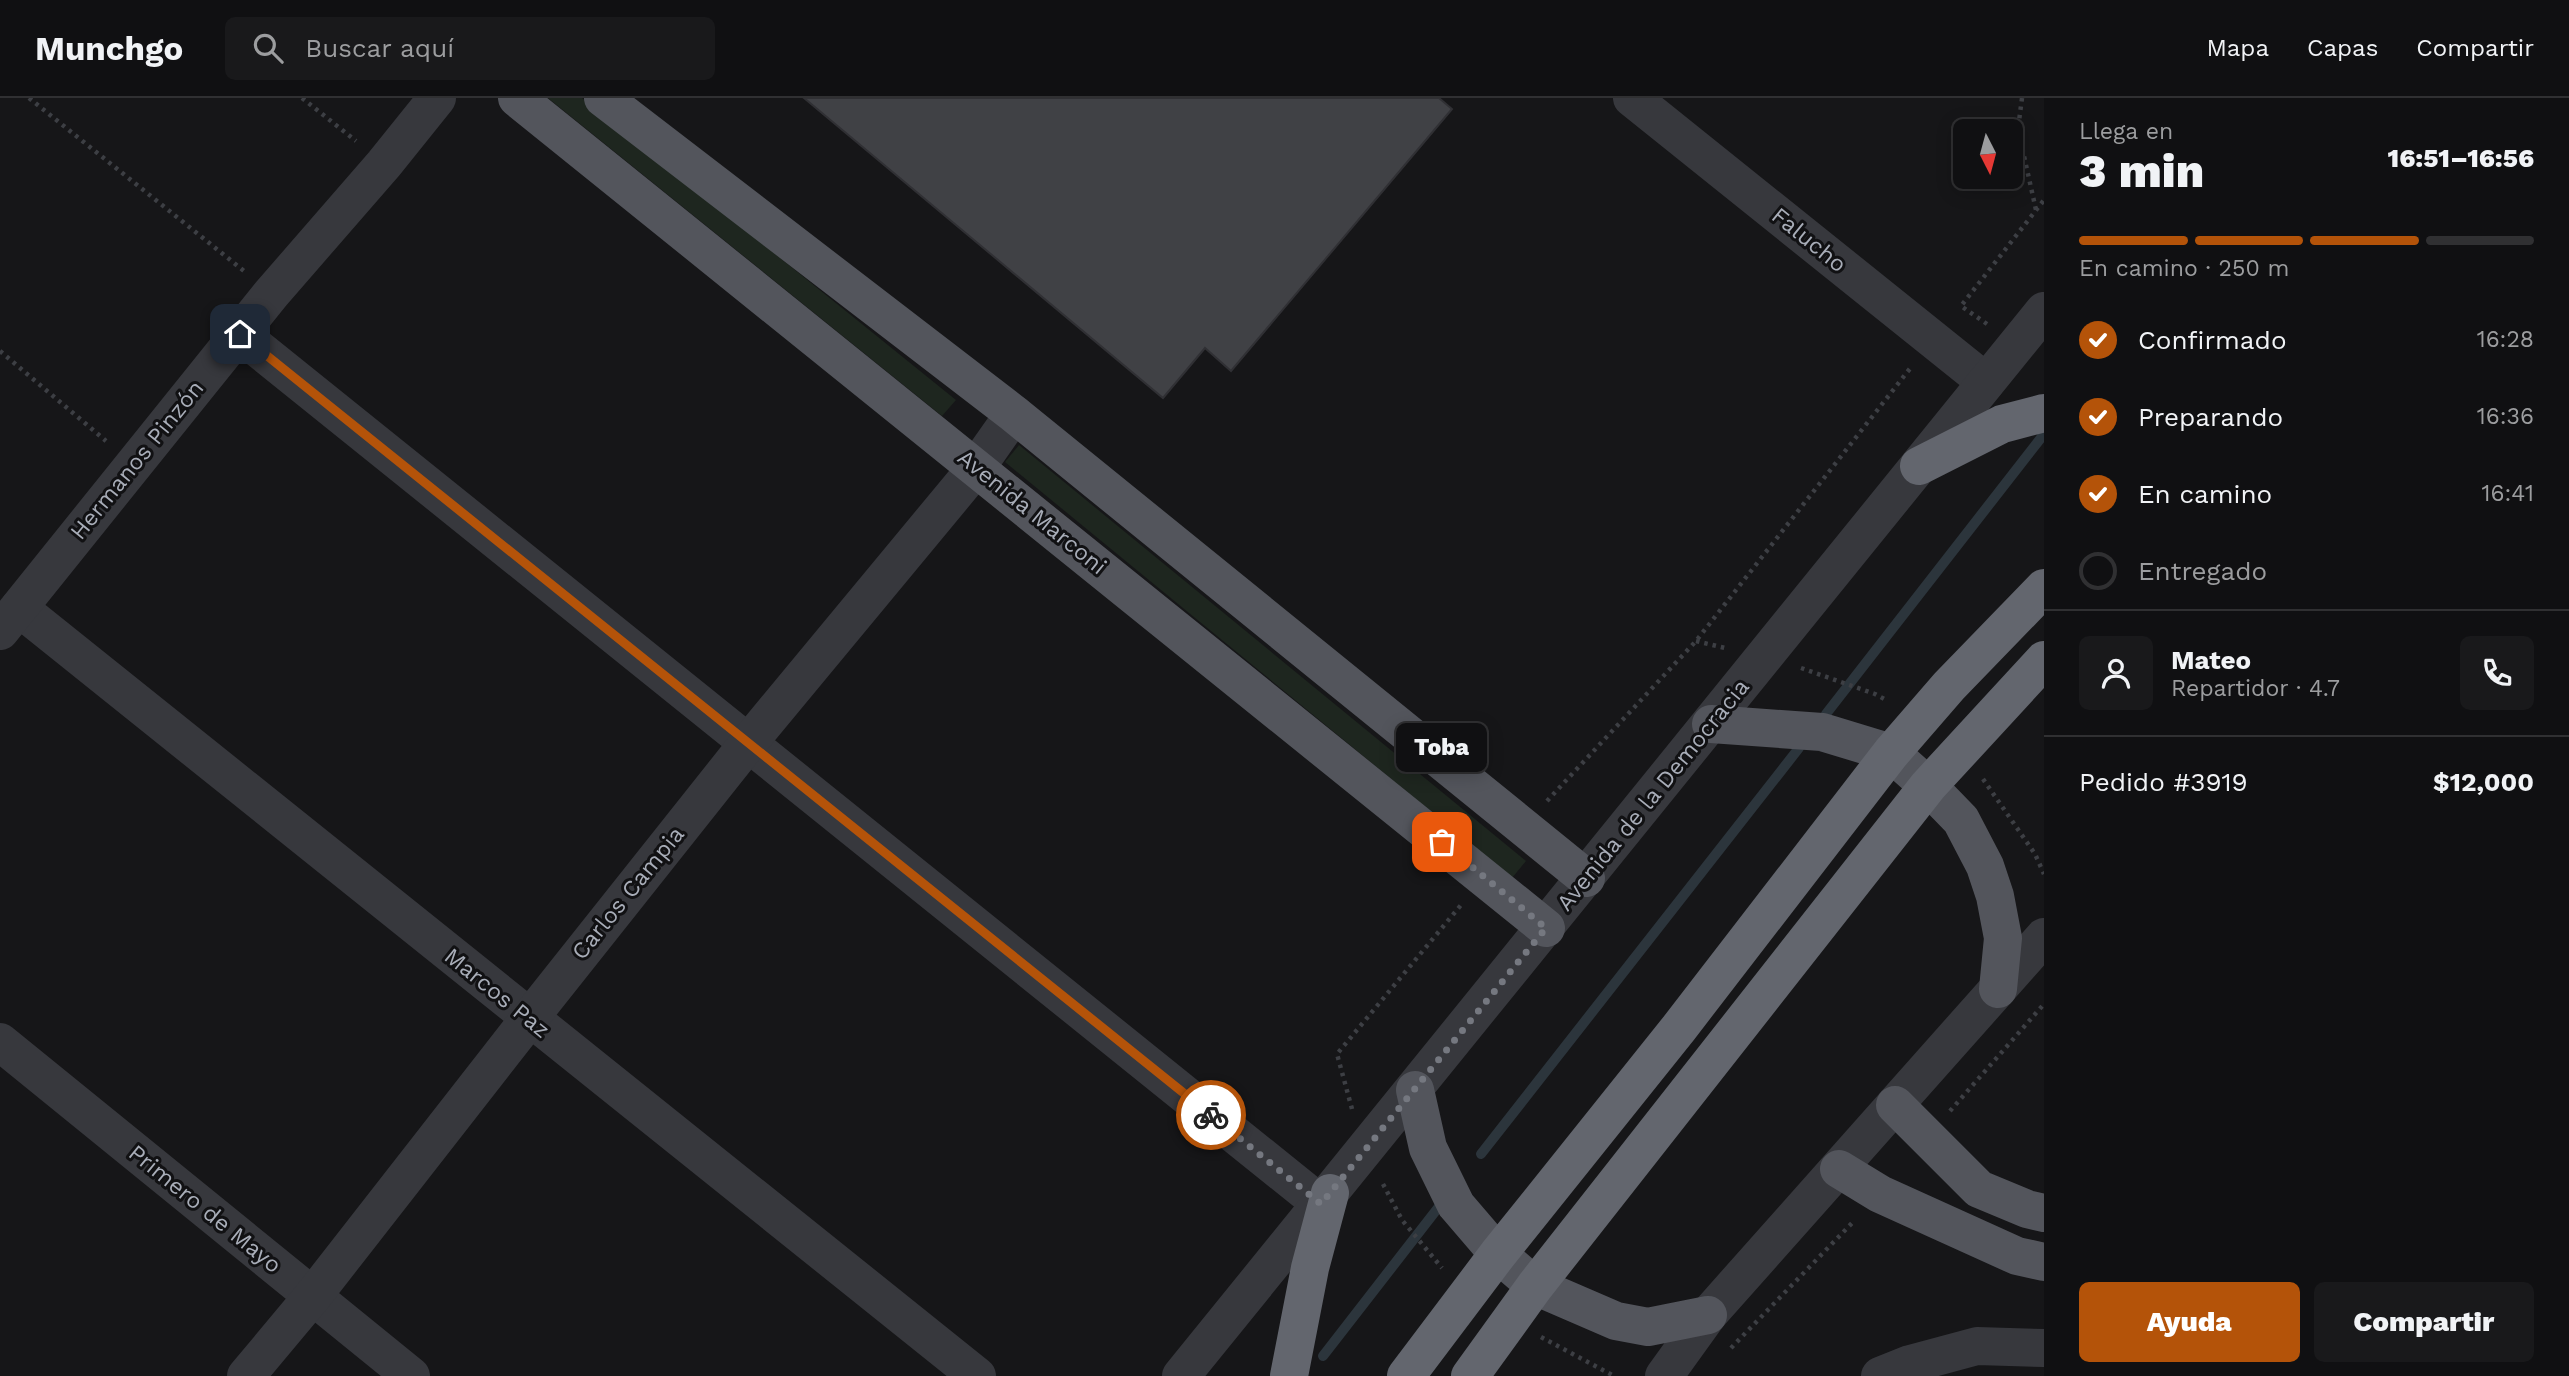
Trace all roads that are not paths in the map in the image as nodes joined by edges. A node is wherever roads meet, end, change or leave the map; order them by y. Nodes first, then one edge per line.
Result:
1 (437, 98) edge
2 (517, 98) edge
3 (603, 98) edge
4 (1632, 98) edge
5 (2044, 311) edge
6 (240, 334) junction
7 (1986, 382) junction
8 (2044, 413) edge
9 (1014, 414) junction
10 (1919, 466) junction
11 (976, 468) junction
12 (2044, 588) edge
13 (9, 620) edge
14 (2044, 660) edge
15 (1711, 724) junction
16 (749, 742) junction
17 (1891, 753) junction
18 (1928, 786) junction
19 (1586, 878) junction
20 (1546, 928) junction
21 (2044, 937) edge
22 (1998, 989) junction
23 (529, 1018) junction
24 (0, 1042) edge
25 (1415, 1090) junction
26 (1895, 1105) junction
27 (1839, 1169) junction
28 (1326, 1199) junction
29 (2044, 1213) edge
30 (1498, 1254) junction
31 (2044, 1262) edge
32 (1535, 1286) junction
33 (312, 1297) junction
34 (1708, 1315) junction
35 (2044, 1348) edge
36 (246, 1376) edge
37 (411, 1376) edge
38 (977, 1376) edge
39 (1181, 1376) edge
40 (1289, 1376) edge
41 (1406, 1376) edge
42 (1470, 1376) edge
43 (1664, 1376) edge
44 (1880, 1376) edge

1 - 6 street, Hermanos Pinzón
2 - 11 main road, Avenida Marconi
3 - 9 main road
4 - 7 street, Falucho
5 - 7 street, Avenida de la Democracia
6 - 13 street, Hermanos Pinzón
6 - 16 street
7 - 10 street, Avenida de la Democracia
8 - 10 highway
9 - 11 street, Carlos Campia
9 - 19 main road
10 - 15 street, Avenida de la Democracia
11 - 16 street, Carlos Campia
11 - 20 main road, Avenida Marconi
12 - 17 highway
13 - 23 street, Marcos Paz
14 - 18 highway
15 - 17 main road
15 - 19 street, Avenida de la Democracia
16 - 23 street, Carlos Campia
16 - 28 street
17 - 18 main road
17 - 30 highway
18 - 22 main road
18 - 32 highway
19 - 20 street, Avenida de la Democracia
20 - 25 street, Avenida de la Democracia
21 - 22 street
22 - 26 street
23 - 33 street, Carlos Campia
23 - 38 street, Marcos Paz
24 - 33 street, Primero de Mayo
25 - 28 street, Avenida de la Democracia
25 - 30 main road
26 - 27 street
26 - 29 main road
27 - 31 main road
27 - 34 street
28 - 39 street, Avenida de la Democracia
28 - 40 highway
30 - 32 main road
30 - 41 highway
32 - 34 main road
32 - 42 highway
33 - 36 street, Carlos Campia
33 - 37 street, Primero de Mayo
34 - 43 street
35 - 44 street

